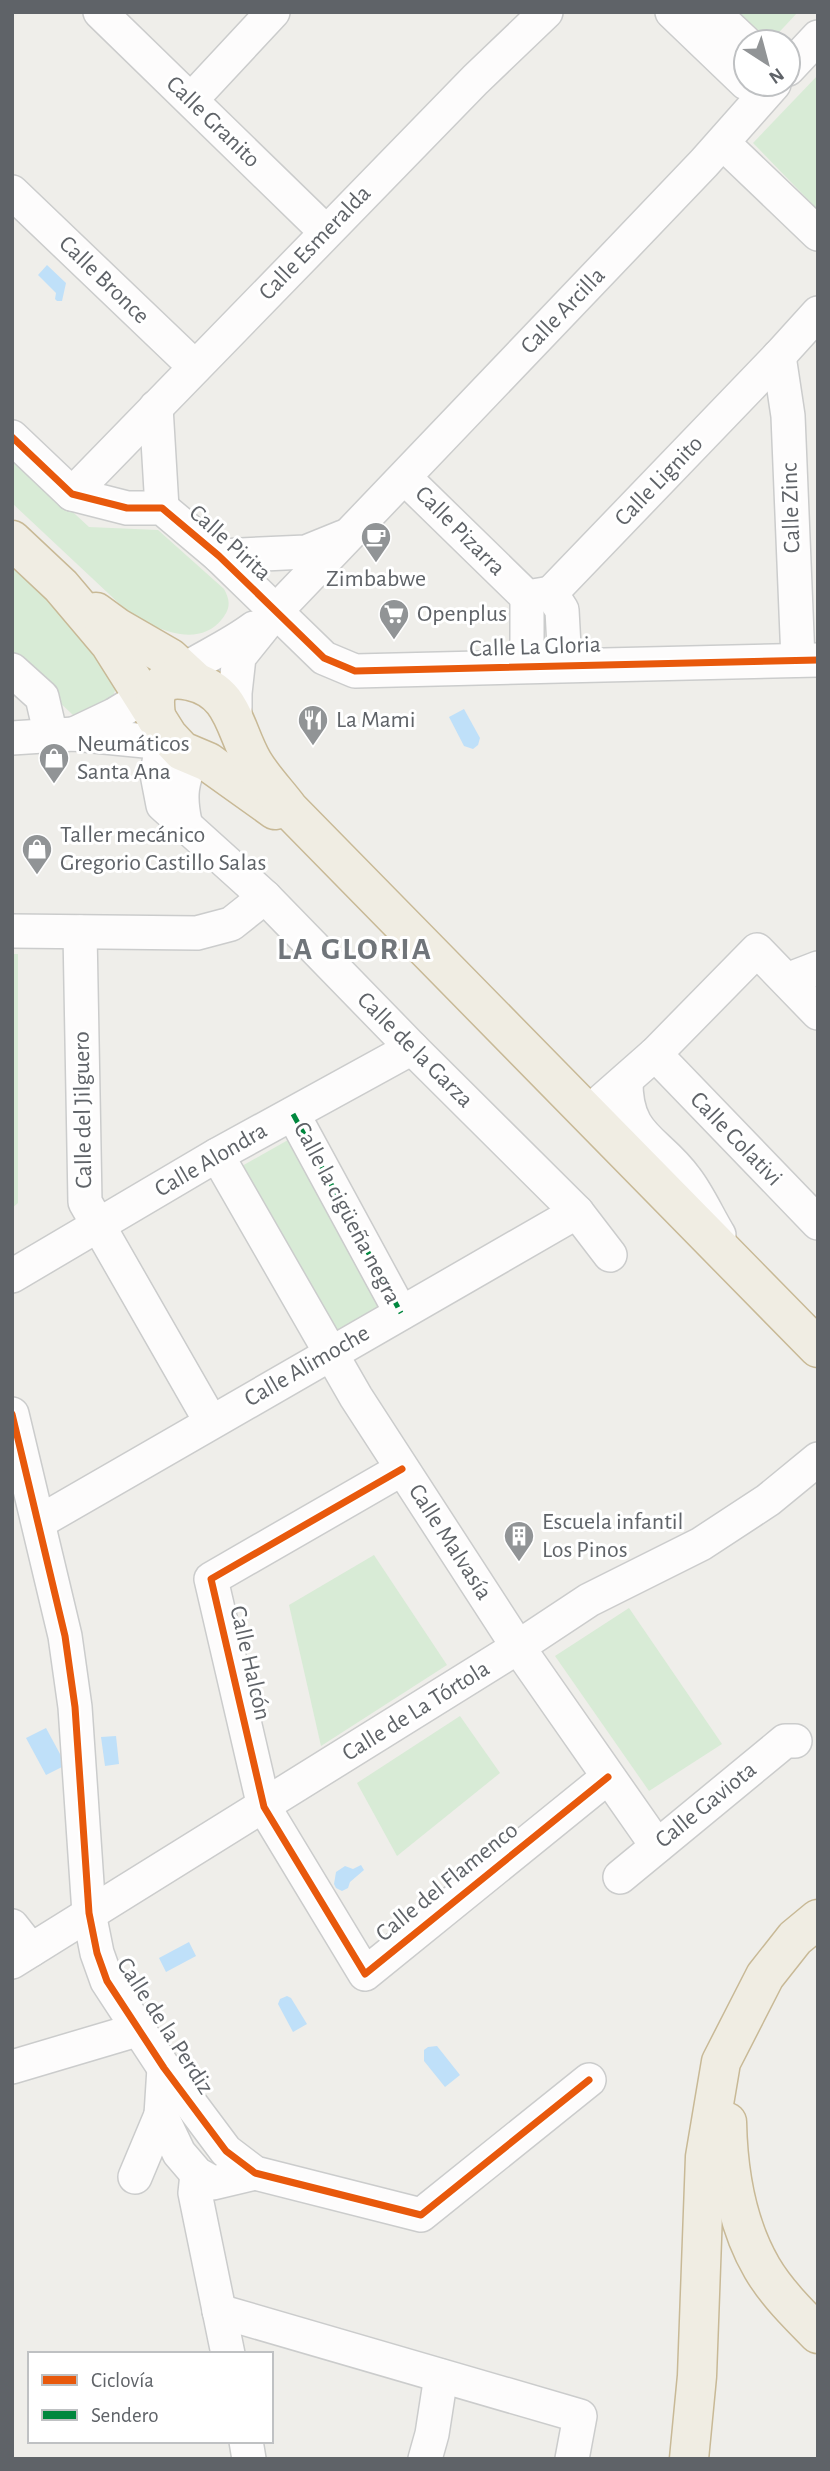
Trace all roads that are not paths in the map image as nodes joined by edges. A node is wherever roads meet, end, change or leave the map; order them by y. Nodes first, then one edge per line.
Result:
1 (100, 12) edge
2 (273, 12) edge
3 (517, 12) edge
4 (547, 12) edge
5 (672, 12) edge
6 (713, 12) edge
7 (732, 30) edge
8 (818, 37) edge
9 (802, 54) edge
10 (732, 65) edge
11 (475, 80) junction
12 (750, 98) edge
13 (191, 100) junction
14 (723, 143) junction
15 (12, 192) edge
16 (326, 232) junction
17 (818, 234) edge
18 (818, 313) edge
19 (779, 356) junction
20 (195, 367) junction
21 (156, 407) junction
22 (12, 437) edge
23 (405, 478) junction
24 (65, 487) junction
25 (162, 508) junction
26 (349, 535) junction
27 (12, 540) edge
28 (219, 556) junction
29 (539, 595) junction
30 (275, 611) junction
31 (808, 660) edge
32 (565, 665) junction
33 (527, 666) junction
34 (12, 670) edge
35 (174, 717) junction
36 (237, 725) junction
37 (63, 735) junction
38 (12, 738) edge
39 (344, 866) junction
40 (265, 897) junction
41 (12, 931) edge
42 (80, 932) junction
43 (818, 968) edge
44 (787, 980) junction
45 (818, 1013) edge
46 (412, 1048) junction
47 (655, 1054) junction
48 (626, 1080) junction
49 (588, 1113) junction
50 (293, 1114) junction
51 (217, 1155) junction
52 (577, 1212) junction
53 (818, 1223) edge
54 (99, 1225) junction
55 (610, 1255) dead end
56 (733, 1259) junction
57 (12, 1276) edge
58 (401, 1313) junction
59 (818, 1348) edge
60 (330, 1353) junction
61 (12, 1414) edge
62 (211, 1422) junction
63 (818, 1459) edge
64 (402, 1469) junction
65 (39, 1522) junction
66 (518, 1647) junction
67 (795, 1741) dead end
68 (608, 1777) junction
69 (264, 1807) junction
70 (657, 1846) junction
71 (620, 1877) dead end
72 (89, 1913) junction
73 (818, 1919) edge
74 (19, 1946) edge
75 (743, 2017) junction
76 (140, 2029) junction
77 (12, 2067) edge
78 (164, 2068) junction
79 (589, 2080) dead end
80 (161, 2115) junction
81 (255, 2173) junction
82 (197, 2174) junction
83 (135, 2177) dead end
84 (219, 2311) junction
85 (818, 2334) edge
86 (228, 2352) edge
87 (441, 2376) junction
88 (425, 2459) edge
89 (572, 2459) edge
90 (689, 2459) edge

1 - 13 street, Calle Granito
2 - 13 street
3 - 11 street, Calle Esmeralda
4 - 11 street, Calle Esmeralda
5 - 10 street
6 - 7 street
8 - 9 street
11 - 16 street, Calle Esmeralda
12 - 14 street, Calle Arcilla
13 - 16 street, Calle Granito
14 - 17 street
14 - 23 street, Calle Arcilla
15 - 20 street, Calle Bronce
16 - 20 street, Calle Esmeralda
18 - 19 street, Calle Lignito
19 - 29 street, Calle Lignito
19 - 31 street, Calle Zinc
20 - 21 street, Calle Esmeralda
21 - 24 street, Calle Esmeralda
21 - 25 street
22 - 24 street, Calle Pirita
23 - 26 street, Calle Arcilla
23 - 29 street, Calle Pizarra
24 - 25 street, Calle Pirita
25 - 28 street, Calle Pirita
26 - 28 street, Calle Arcilla
26 - 30 street, Calle Arcilla
27 - 35 highway
28 - 30 street, Calle Pirita
29 - 32 street
29 - 33 street
30 - 33 street, Calle La Gloria
30 - 35 street, Calle Arcilla
30 - 36 street, Calle Arcilla
31 - 32 street, Calle La Gloria
32 - 33 street, Calle La Gloria
34 - 37 street
35 - 36 highway
35 - 36 highway
35 - 37 street, Calle Arcilla
35 - 37 street
35 - 39 highway
35 - 40 street, Calle de la Garza
36 - 39 highway
37 - 38 street
39 - 49 highway
40 - 42 street
40 - 46 street, Calle de la Garza
41 - 42 street
42 - 54 street, Calle del Jilguero
43 - 44 street
44 - 45 street
44 - 47 street
46 - 50 street, Calle Alondra
46 - 52 street, Calle de la Garza
47 - 48 street
47 - 53 street, Calle Colativi
48 - 49 street
48 - 56 street
49 - 56 highway
50 - 51 street, Calle Alondra
50 - 58 street, Calle la cigüeña negra
51 - 54 street, Calle Alondra
51 - 60 street, Calle Malvasía
52 - 55 street, Calle de la Garza
52 - 58 street, Calle Alimoche
54 - 57 street, Calle Alondra
54 - 62 street, Calle del Jilguero
56 - 59 highway
58 - 60 street, Calle Alimoche
60 - 62 street, Calle Alimoche
60 - 64 street, Calle Malvasía
61 - 65 street, Calle de la Perdiz
62 - 65 street, Calle Alimoche
63 - 66 street, Calle de La Tórtola
64 - 66 street, Calle Malvasía
64 - 69 street, Calle Halcón
65 - 72 street, Calle de la Perdiz
66 - 68 street, Calle Malvasía
66 - 69 street, Calle de La Tórtola
67 - 70 street, Calle Gaviota
68 - 69 street, Calle del Flamenco
68 - 70 street, Calle Malvasía
69 - 72 street, Calle de La Tórtola
70 - 71 street, Calle Gaviota
72 - 74 street, Calle de La Tórtola
72 - 76 street, Calle de la Perdiz
73 - 75 highway
75 - 85 highway
75 - 90 highway
76 - 77 street
76 - 78 street, Calle de la Perdiz
78 - 80 street
78 - 81 street, Calle de la Perdiz
79 - 81 street, Calle de la Perdiz
80 - 82 street
80 - 83 street
81 - 82 street
82 - 84 street
84 - 86 street
84 - 87 street
87 - 88 street
87 - 89 street

